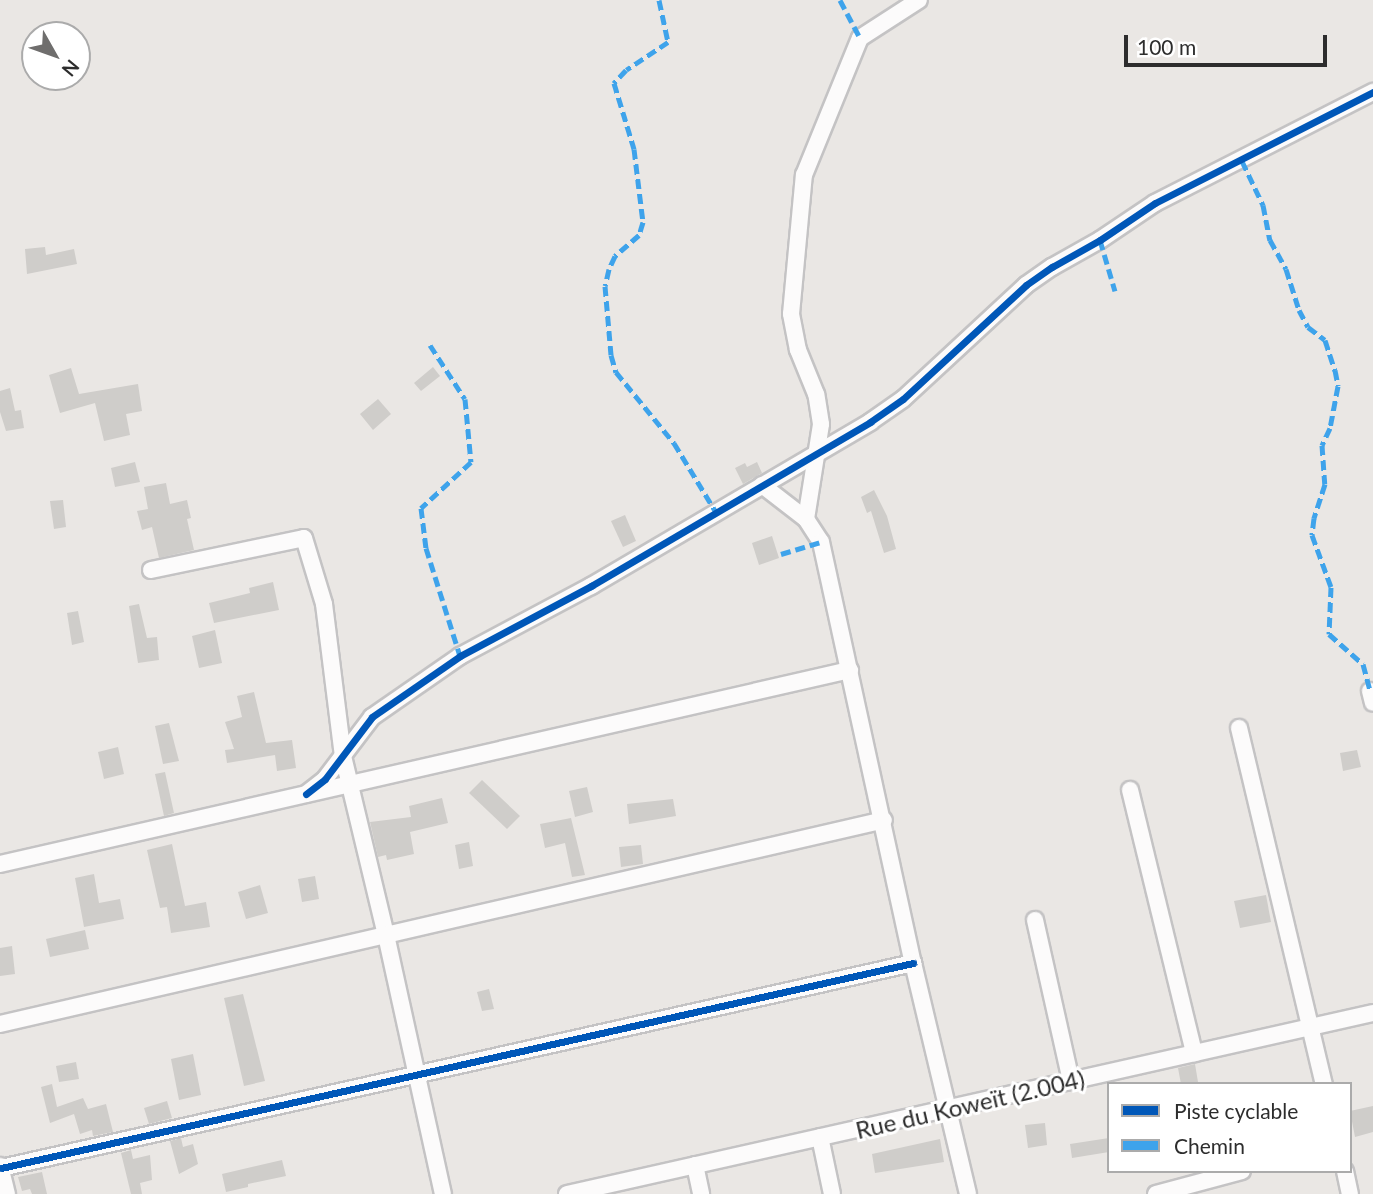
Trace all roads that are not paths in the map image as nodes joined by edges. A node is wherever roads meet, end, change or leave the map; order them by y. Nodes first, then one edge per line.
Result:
1 (919, 0) edge
2 (1373, 92) edge
3 (816, 456) junction
4 (762, 485) junction
5 (806, 519) junction
6 (151, 570) dead end
7 (850, 670) junction
8 (1239, 727) dead end
9 (343, 756) junction
10 (350, 784) junction
11 (1130, 790) dead end
12 (306, 794) junction
13 (884, 820) junction
14 (0, 864) edge
15 (1035, 920) dead end
16 (387, 935) junction
17 (913, 963) junction
18 (1373, 1013) edge
19 (0, 1024) edge
20 (1310, 1027) junction
21 (1194, 1053) junction
22 (416, 1075) junction
23 (1071, 1081) junction
24 (1324, 1082) edge
25 (949, 1108) junction
26 (820, 1137) junction
27 (695, 1165) junction
28 (0, 1167) edge
29 (1235, 1173) edge
30 (1345, 1173) edge
31 (572, 1193) edge
32 (7, 1194) edge
33 (443, 1194) edge
34 (701, 1194) edge
35 (832, 1194) edge
36 (968, 1194) edge
37 (1156, 1194) edge
38 (1350, 1194) edge

1 - 3 street
2 - 3 street
3 - 4 street
3 - 5 street
4 - 5 street
4 - 9 street
5 - 7 street
6 - 9 street
7 - 10 street
7 - 13 street
8 - 20 street
9 - 10 street
9 - 12 street
10 - 12 street
10 - 16 street
11 - 21 street
12 - 14 street
13 - 16 street
13 - 17 street
15 - 23 street
16 - 19 street
16 - 22 street
17 - 22 street
17 - 25 street
18 - 20 street, Rue du Koweït (2.004)
20 - 21 street, Rue du Koweït (2.004)
20 - 24 street
21 - 23 street, Rue du Koweït (2.004)
22 - 28 street
22 - 33 street
23 - 25 street, Rue du Koweït (2.004)
25 - 26 street, Rue du Koweït (2.004)
25 - 36 street
26 - 27 street, Rue du Koweït (2.004)
26 - 35 street
27 - 31 street, Rue du Koweït (2.004)
27 - 34 street
28 - 32 street
29 - 37 street
30 - 38 street

